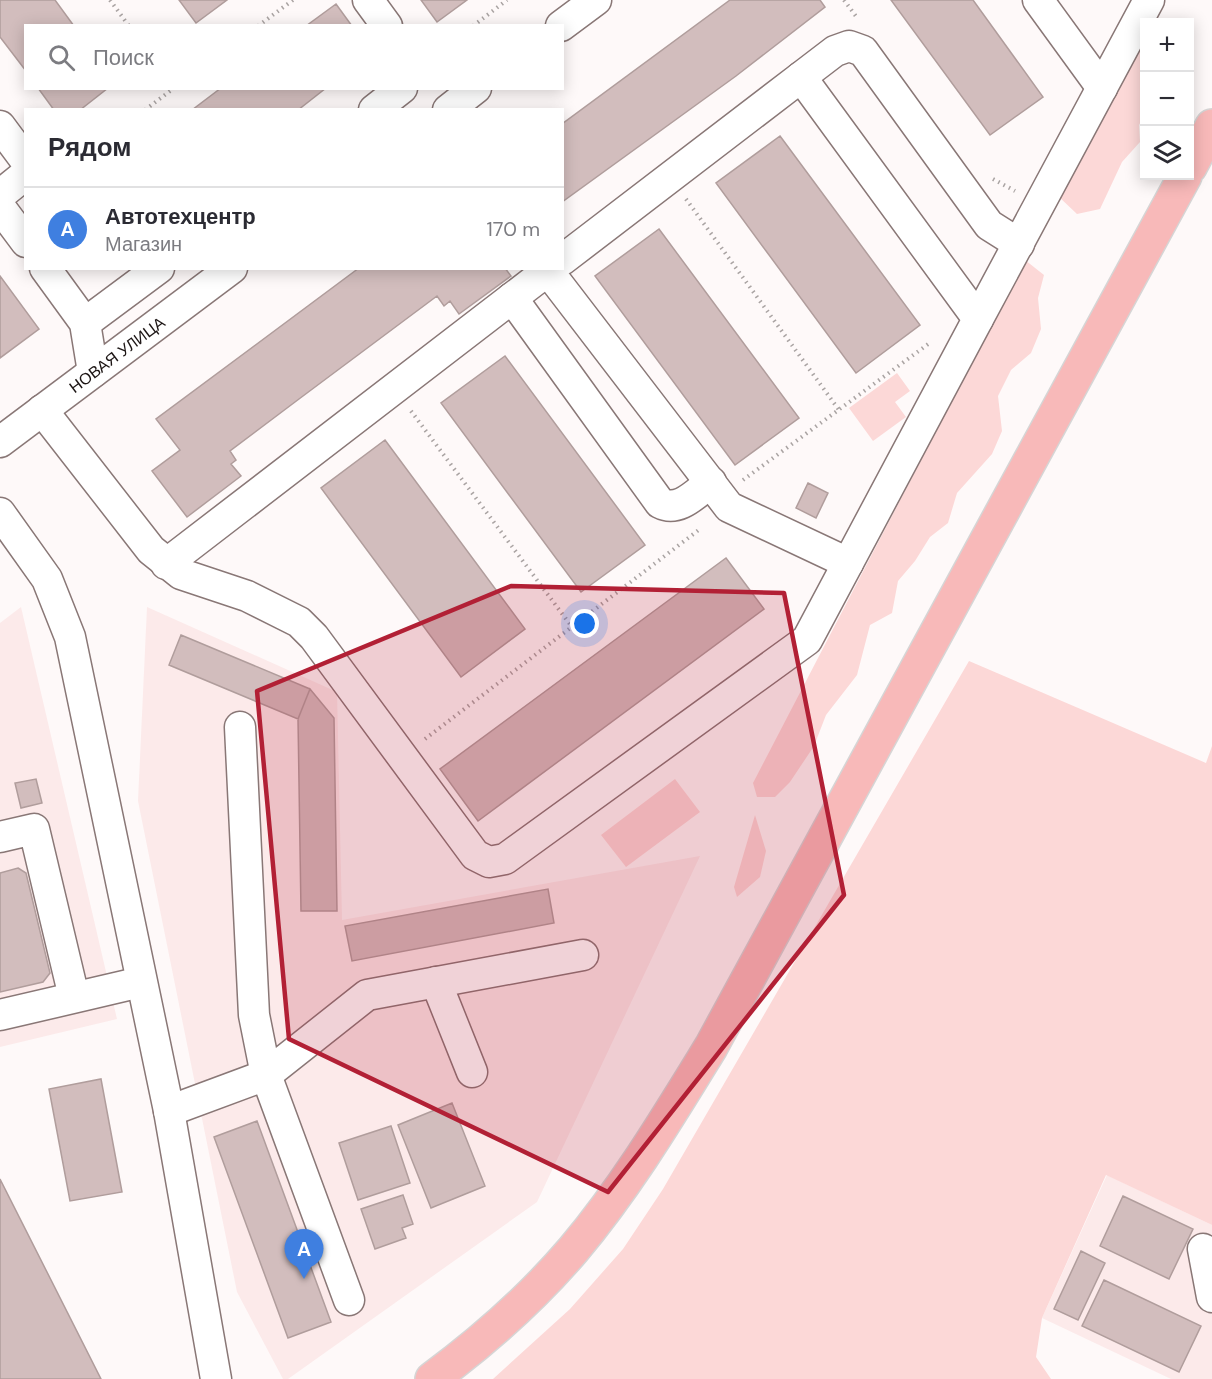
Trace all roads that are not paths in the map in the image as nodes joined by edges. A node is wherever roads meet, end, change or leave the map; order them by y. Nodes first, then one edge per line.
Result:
1 (368, 0) edge
2 (596, 0) edge
3 (1038, 0) edge
4 (1149, 0) edge
5 (386, 24) edge
6 (564, 24) edge
7 (801, 77) junction
8 (1102, 88) junction
9 (399, 90) edge
10 (434, 90) edge
11 (473, 90) edge
12 (377, 108) edge
13 (447, 108) edge
14 (449, 108) edge
15 (0, 126) edge
16 (1212, 126) edge
17 (24, 158) edge
18 (1194, 160) edge
19 (24, 176) edge
20 (1183, 180) edge
21 (0, 195) edge
22 (0, 207) edge
23 (24, 239) edge
24 (1019, 244) junction
25 (564, 258) edge
26 (46, 270) edge
27 (156, 270) edge
28 (229, 270) edge
29 (549, 270) edge
30 (557, 270) edge
31 (512, 298) junction
32 (978, 320) junction
33 (85, 323) junction
34 (93, 372) junction
35 (42, 410) junction
36 (0, 442) edge
37 (711, 482) junction
38 (6, 529) edge
39 (848, 563) junction
40 (166, 564) junction
41 (240, 728) dead end
42 (0, 837) edge
43 (583, 955) dead end
44 (141, 982) junction
45 (436, 982) junction
46 (74, 998) junction
47 (0, 1015) edge
48 (472, 1072) dead end
49 (266, 1075) junction
50 (169, 1110) junction
51 (1203, 1249) dead end
52 (1212, 1297) edge
53 (349, 1300) dead end
54 (216, 1379) edge
55 (432, 1379) edge

1 - 5 street
2 - 6 street
3 - 8 street
4 - 8 street
7 - 24 street
7 - 25 street
7 - 32 street
8 - 24 street
9 - 12 street
10 - 13 street
11 - 14 street
15 - 17 street
16 - 18 main road
19 - 21 street
20 - 55 main road
22 - 23 street
24 - 32 street
26 - 33 street
27 - 33 street
28 - 34 street, НОВАЯ УЛИЦА
29 - 31 street
30 - 37 street
31 - 37 street
31 - 40 street
32 - 39 street
33 - 34 street
34 - 35 street, НОВАЯ УЛИЦА
35 - 36 street, НОВАЯ УЛИЦА
35 - 40 street
37 - 39 street
38 - 44 street
39 - 40 street
41 - 49 street
42 - 46 street
43 - 45 street
44 - 46 street
44 - 50 street
45 - 48 street
45 - 49 street
46 - 47 street
49 - 50 street
49 - 53 street
50 - 54 street
51 - 52 street

